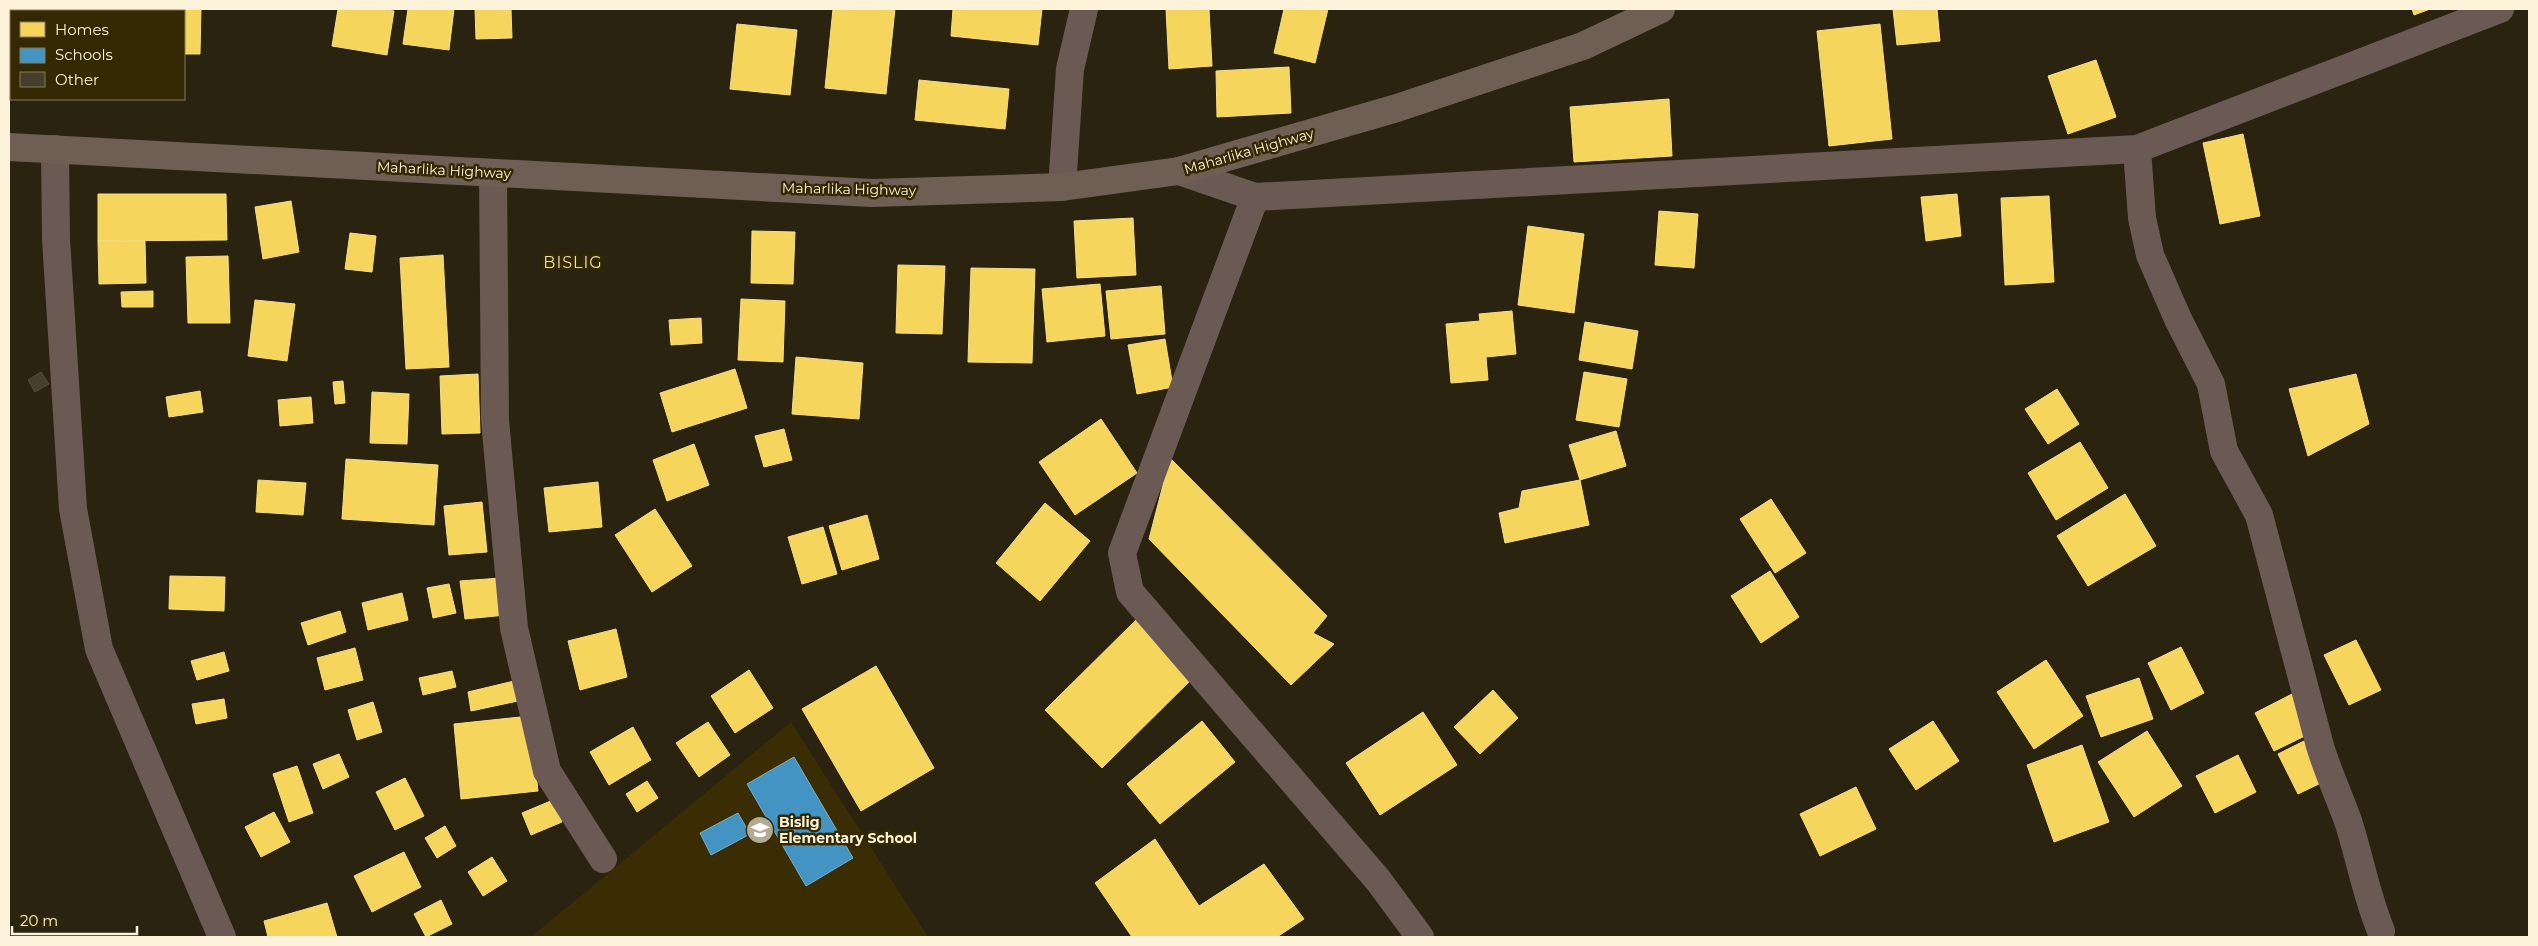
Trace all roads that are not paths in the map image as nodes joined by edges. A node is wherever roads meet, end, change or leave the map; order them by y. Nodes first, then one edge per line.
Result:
1 (1084, 9) edge
2 (1661, 9) edge
3 (2500, 9) edge
4 (9, 147) edge
5 (2137, 148) junction
6 (55, 149) junction
7 (1179, 171) junction
8 (493, 173) junction
9 (1062, 187) junction
10 (1255, 197) junction
11 (604, 859) dead end
12 (2381, 931) dead end
13 (222, 937) edge
14 (1420, 937) edge

1 - 9 street
2 - 7 highway, Maharlika Highway
3 - 5 street
4 - 6 highway, Maharlika Highway
5 - 10 street
5 - 12 street
6 - 8 highway, Maharlika Highway
6 - 13 street
7 - 9 highway, Maharlika Highway
7 - 10 street
8 - 9 highway, Maharlika Highway
8 - 11 street
10 - 14 street

